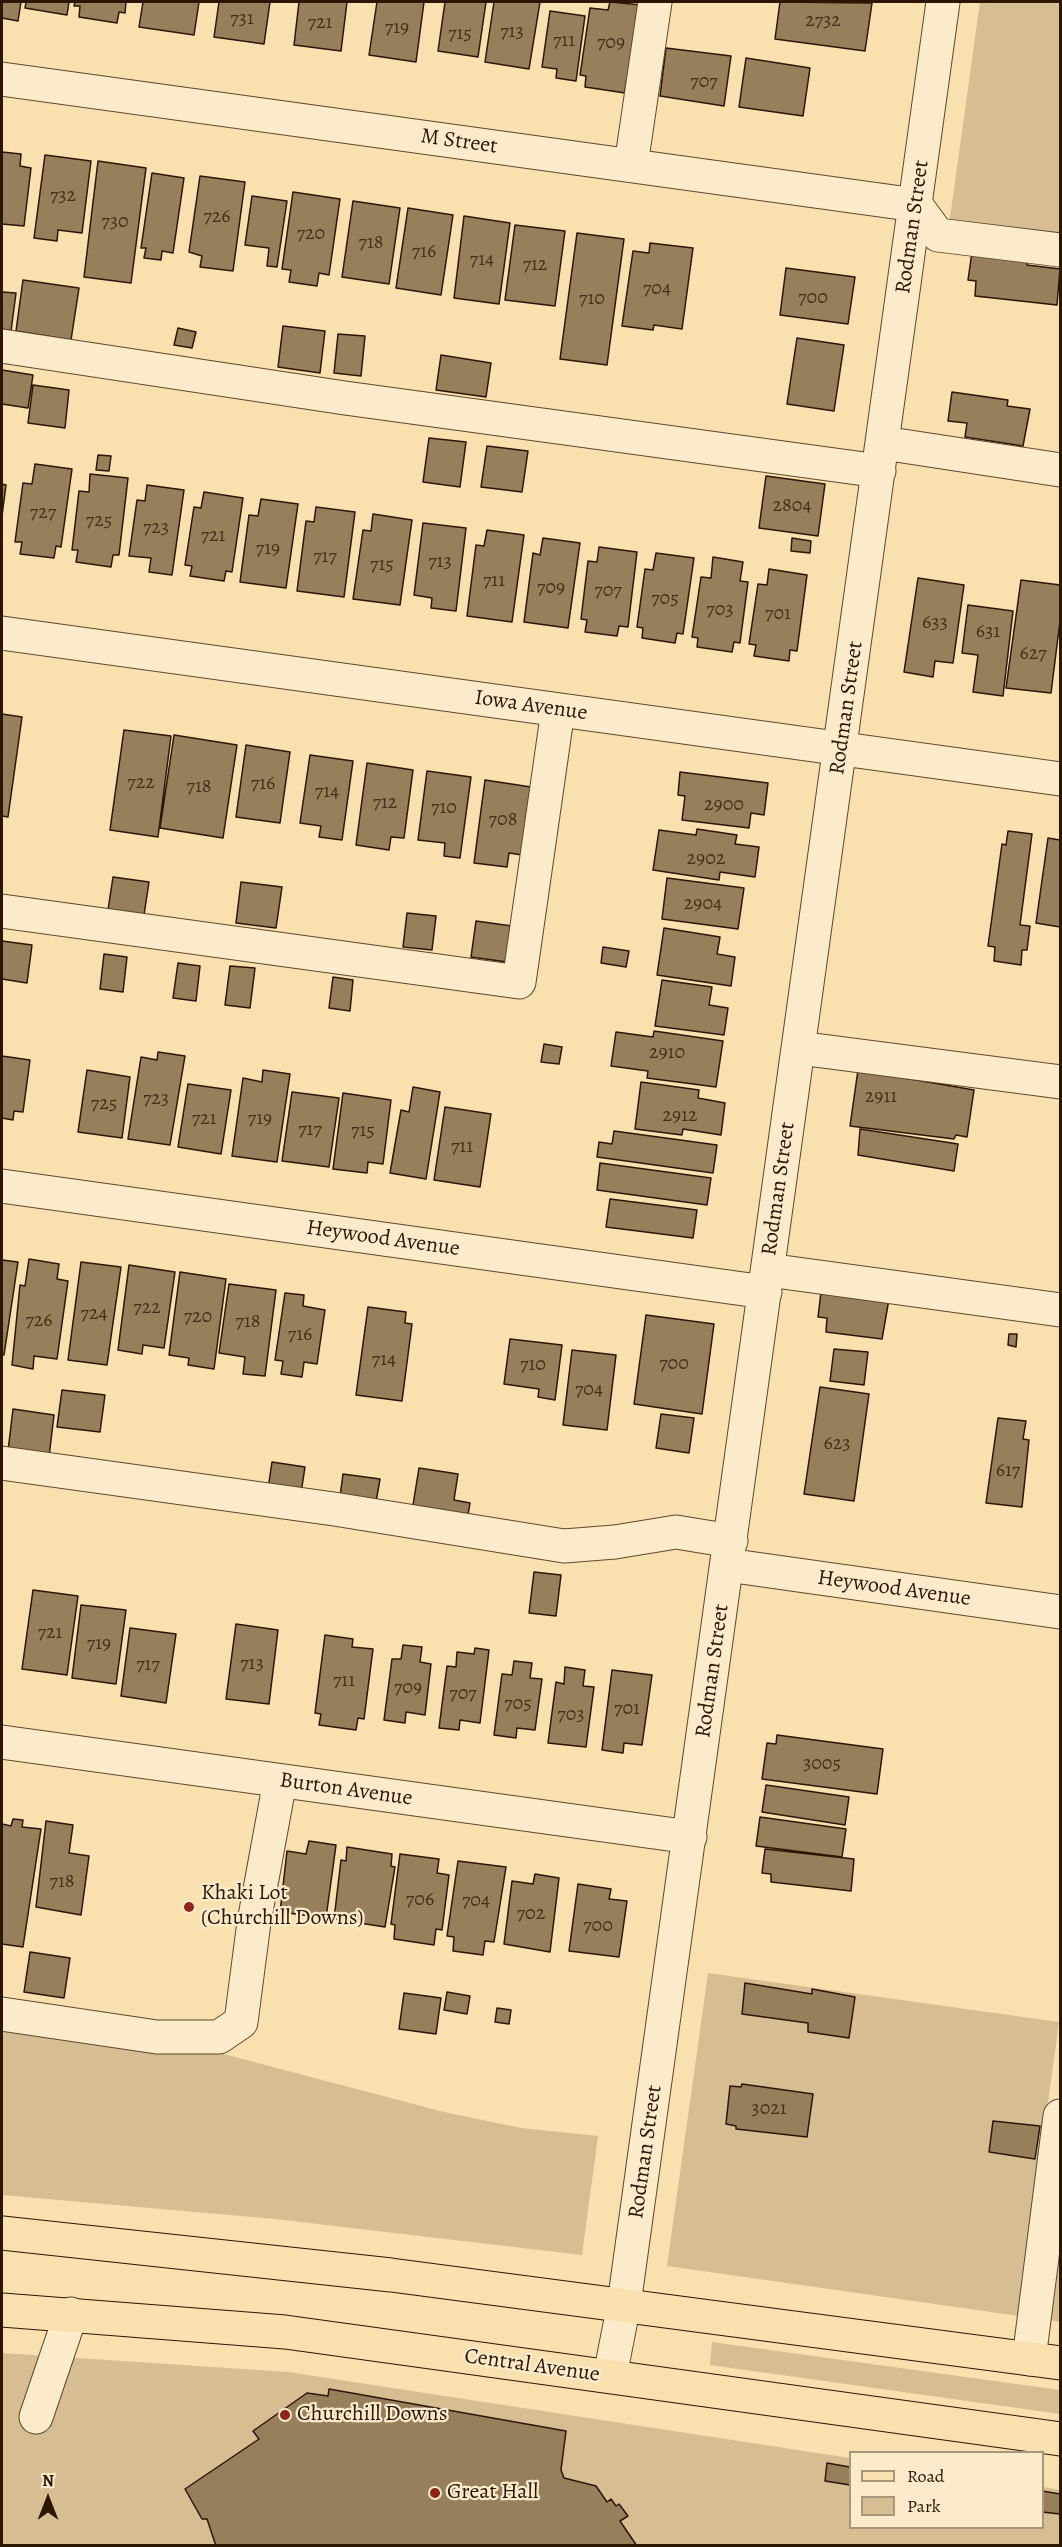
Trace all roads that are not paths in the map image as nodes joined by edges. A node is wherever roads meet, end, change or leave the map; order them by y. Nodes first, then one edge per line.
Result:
1 (655, 2) edge
2 (943, 2) edge
3 (2, 79) edge
4 (631, 165) junction
5 (916, 205) junction
6 (1060, 250) edge
7 (2, 346) edge
8 (881, 457) junction
9 (1060, 470) edge
10 (2, 633) edge
11 (558, 710) junction
12 (841, 748) junction
13 (1060, 779) edge
14 (2, 912) edge
15 (799, 1048) junction
16 (1060, 1082) edge
17 (2, 1186) edge
18 (767, 1281) junction
19 (1060, 1310) edge
20 (2, 1463) edge
21 (729, 1553) junction
22 (1060, 1612) edge
23 (2, 1742) edge
24 (280, 1780) junction
25 (690, 1837) junction
26 (2, 2014) edge
27 (1060, 2116) edge
28 (2, 2233) edge
29 (624, 2304) junction
30 (2, 2310) edge
31 (71, 2314) junction
32 (1045, 2361) edge
33 (610, 2376) junction
34 (36, 2417) dead end
35 (1060, 2439) edge

1 - 4 street
2 - 5 street, Rodman Street
3 - 4 street, M Street
4 - 5 street, M Street
5 - 6 street
5 - 8 street, Rodman Street
7 - 8 street
8 - 9 street
8 - 12 street, Rodman Street
10 - 11 street, Iowa Avenue
11 - 12 street, Iowa Avenue
11 - 14 street
12 - 13 street, Iowa Avenue
12 - 15 street, Rodman Street
15 - 16 street
15 - 18 street, Rodman Street
17 - 18 street, Heywood Avenue
18 - 19 street, Heywood Avenue
18 - 21 street, Rodman Street
20 - 21 street, Heywood Avenue
21 - 22 street, Heywood Avenue
21 - 25 street, Rodman Street
23 - 24 street, Burton Avenue
24 - 25 street, Burton Avenue
24 - 26 street
25 - 29 street, Rodman Street
27 - 32 street
28 - 29 main road
29 - 32 main road
29 - 33 street, Rodman Street
30 - 31 main road, Central Avenue
31 - 33 main road, Central Avenue
31 - 34 street
33 - 35 main road, Central Avenue

